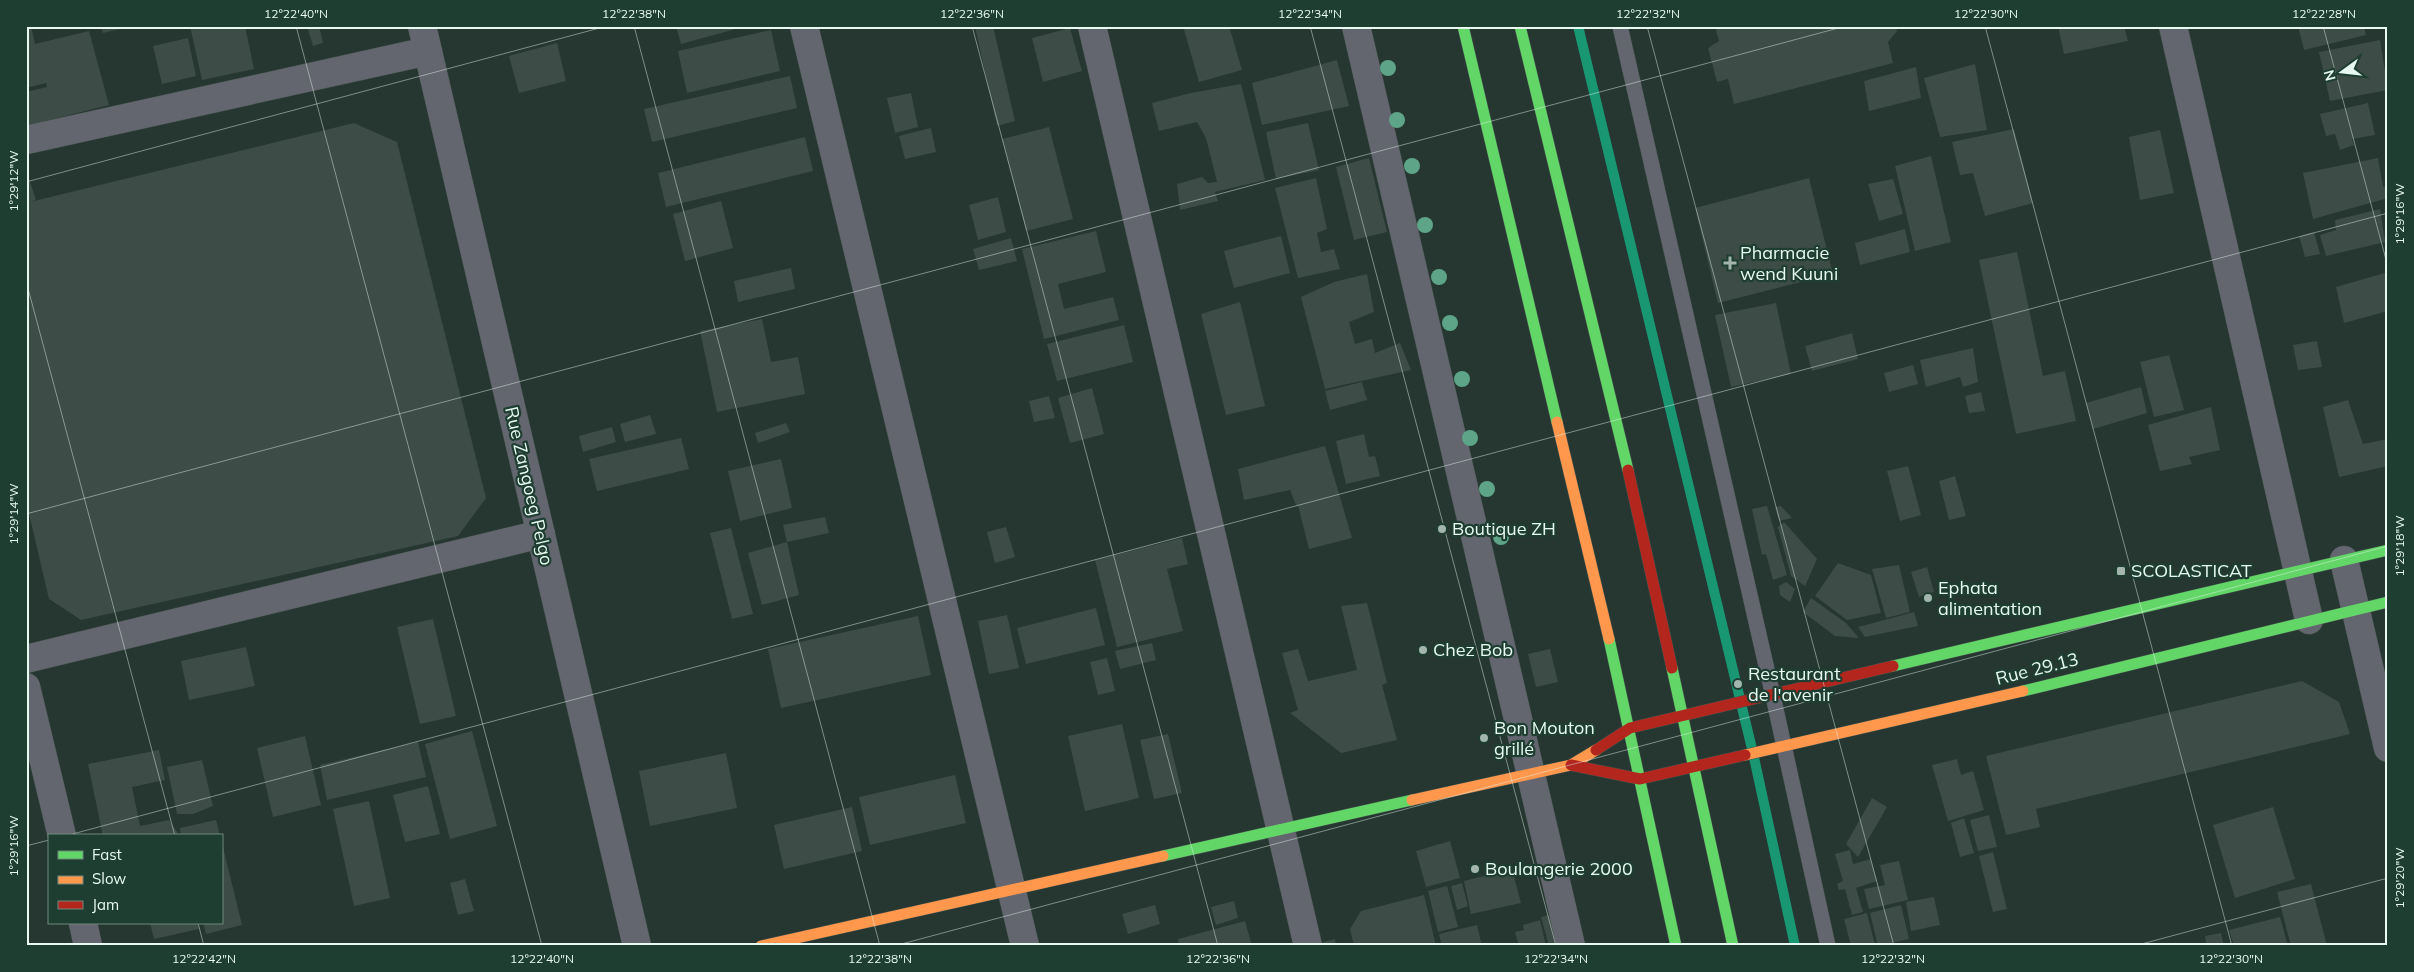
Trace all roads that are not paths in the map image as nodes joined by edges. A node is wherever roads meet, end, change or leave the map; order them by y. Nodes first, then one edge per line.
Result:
1 (804, 26) edge
2 (1092, 26) edge
3 (1356, 26) edge
4 (1463, 26) edge
5 (1520, 26) edge
6 (1620, 26) edge
7 (2173, 26) edge
8 (425, 39) edge
9 (26, 140) edge
10 (540, 534) junction
11 (2388, 550) edge
12 (2344, 560) junction
13 (2298, 571) junction
14 (2388, 602) edge
15 (2356, 610) junction
16 (2309, 620) junction
17 (26, 659) edge
18 (26, 688) edge
19 (1773, 696) junction
20 (1684, 717) junction
21 (1630, 728) junction
22 (1784, 746) junction
23 (2388, 748) edge
24 (1571, 765) junction
25 (1695, 766) junction
26 (1531, 774) junction
27 (1640, 779) junction
28 (1281, 830) junction
29 (62, 834) edge
30 (1012, 888) junction
31 (83, 924) edge
32 (88, 946) edge
33 (637, 946) edge
34 (761, 946) edge
35 (1025, 946) edge
36 (1308, 946) edge
37 (1571, 946) edge
38 (1676, 946) edge
39 (1734, 946) edge
40 (1828, 946) edge

1 - 30 street
2 - 28 street
3 - 26 street
4 - 21 main road
5 - 20 main road
6 - 19 lane
7 - 13 street
8 - 9 street
8 - 10 street, Rue Zangoeg Pelgo
10 - 17 street
10 - 33 street, Rue Zangoeg Pelgo
11 - 12 main road
12 - 13 main road
12 - 15 street
13 - 16 street
13 - 19 main road
14 - 15 main road, Rue 29.13
15 - 16 main road, Rue 29.13
15 - 23 street
16 - 22 main road, Rue 29.13
18 - 29 street
19 - 20 main road
19 - 22 lane
20 - 21 main road
20 - 25 main road
21 - 24 main road
21 - 27 main road
22 - 25 main road, Rue 29.13
22 - 40 lane
24 - 26 main road
24 - 27 main road
25 - 27 main road, Rue 29.13
25 - 39 main road
26 - 28 main road
26 - 37 street
27 - 38 main road
28 - 30 main road
28 - 36 street
30 - 34 main road
30 - 35 street
31 - 32 street

